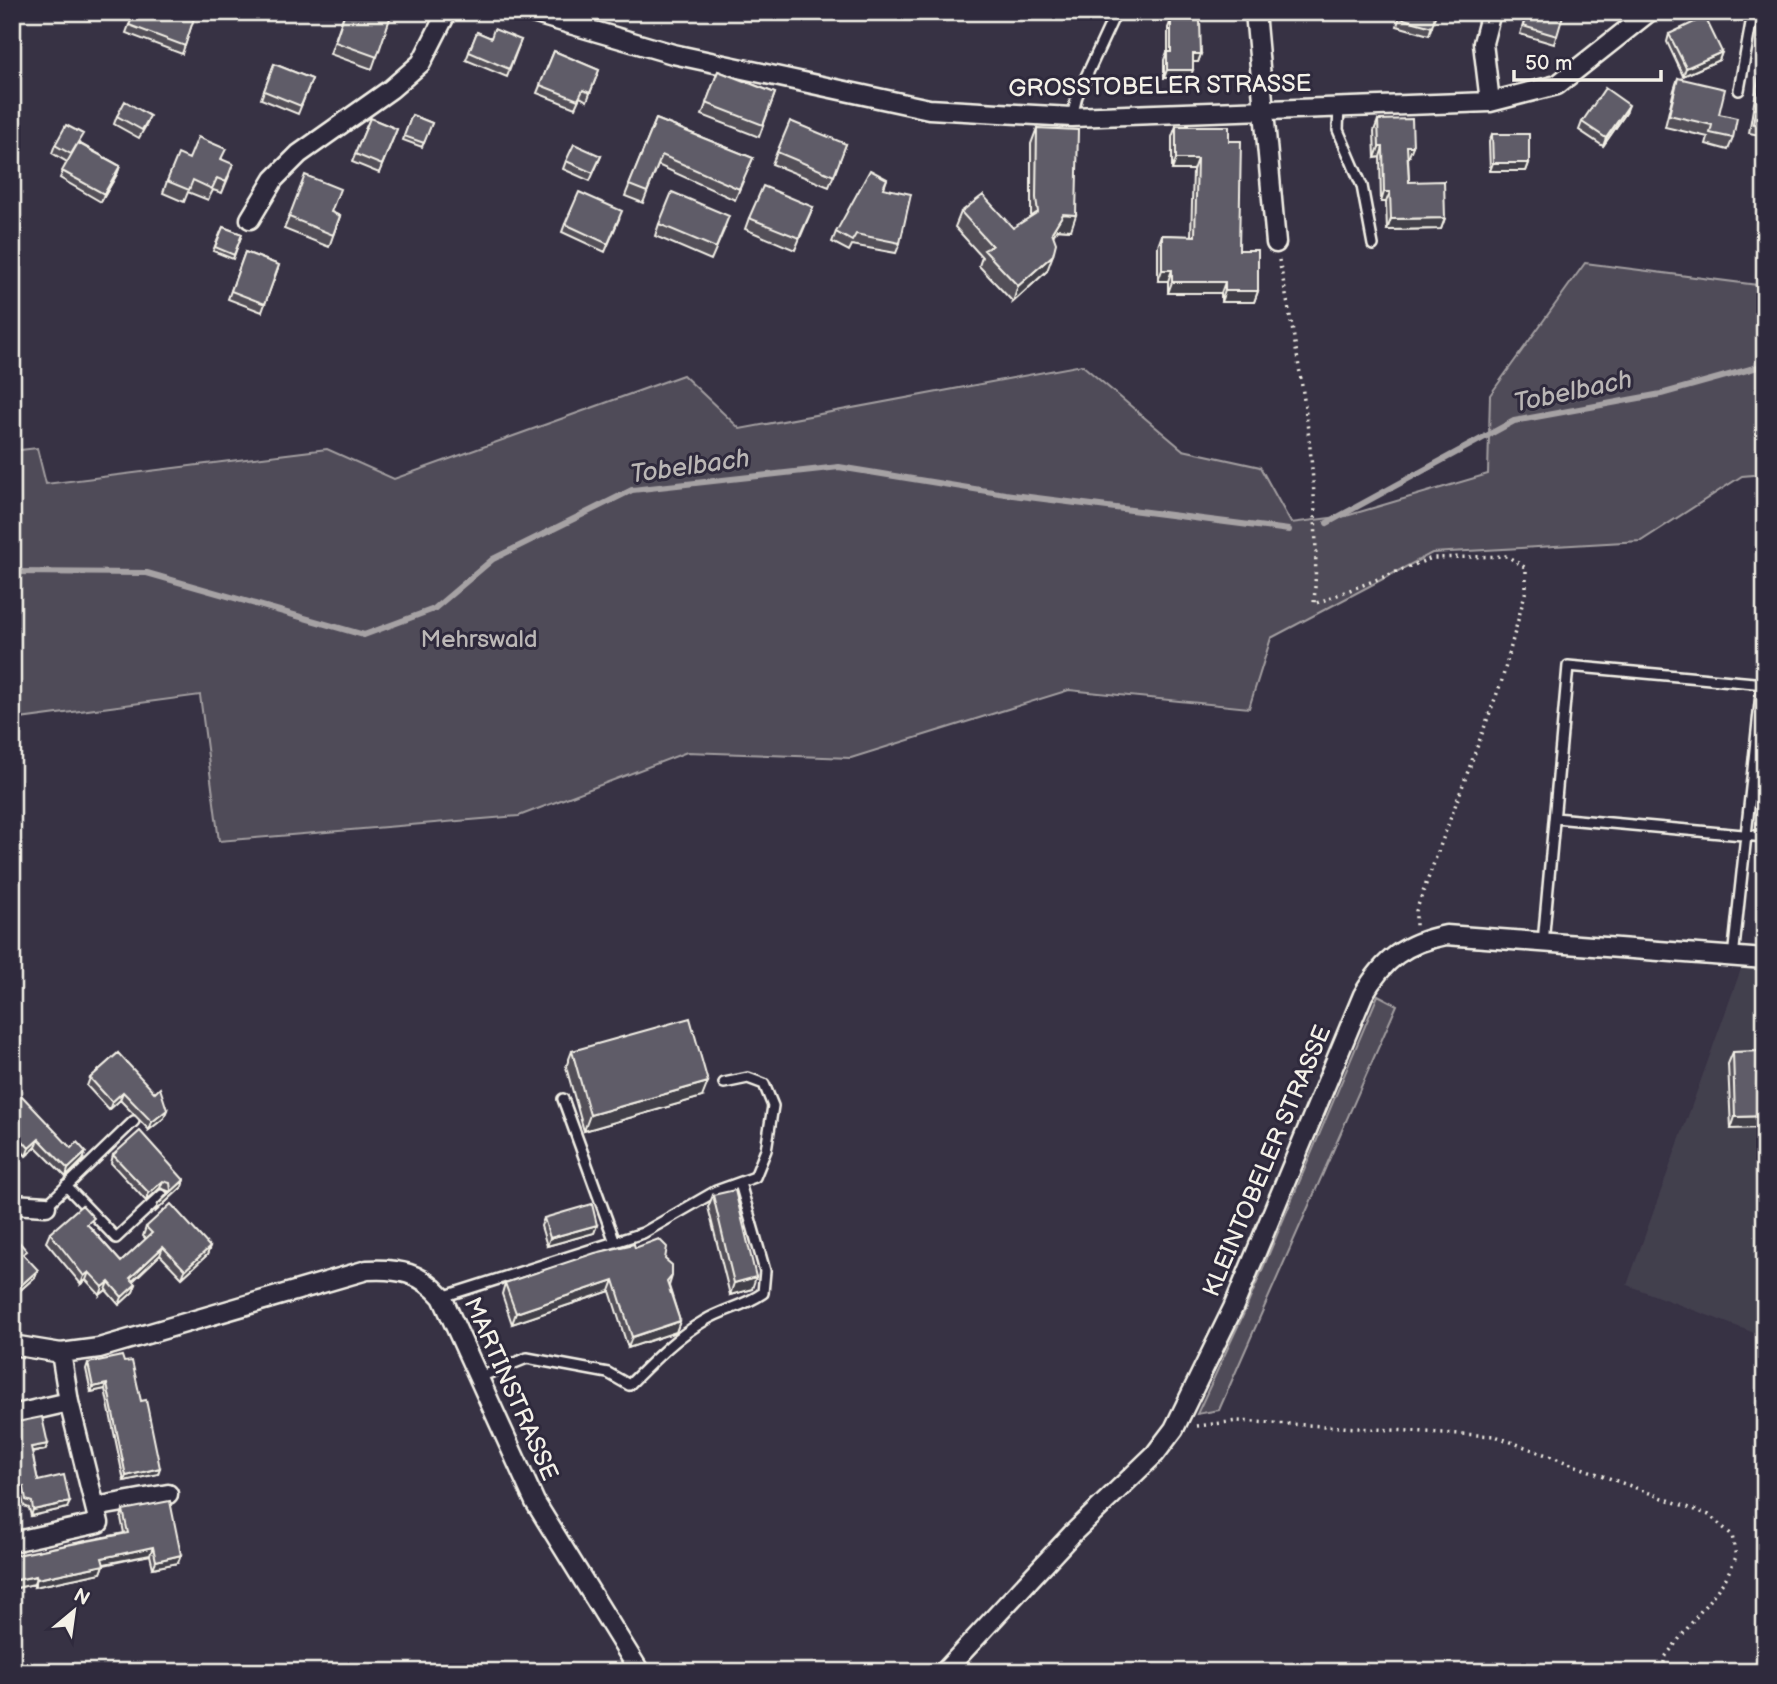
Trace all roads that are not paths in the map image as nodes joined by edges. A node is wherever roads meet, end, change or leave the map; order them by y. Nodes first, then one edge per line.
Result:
1 (447, 12) edge
2 (529, 12) edge
3 (1115, 12) edge
4 (1255, 12) edge
5 (1491, 12) edge
6 (1649, 12) edge
7 (1753, 12) edge
8 (1739, 90) dead end
9 (1490, 102) junction
10 (1339, 107) junction
11 (1262, 110) junction
12 (1072, 117) junction
13 (250, 219) dead end
14 (1276, 243) road end
15 (1373, 244) dead end
16 (1763, 684) edge
17 (1555, 818) junction
18 (1746, 836) junction
19 (1765, 837) edge
20 (1544, 943) junction
21 (1733, 958) junction
22 (1765, 959) edge
23 (724, 1083) dead end
24 (563, 1099) dead end
25 (134, 1121) dead end
26 (740, 1183) junction
27 (66, 1186) junction
28 (162, 1195) edge
29 (12, 1205) edge
30 (46, 1206) joint
31 (615, 1242) junction
32 (442, 1297) junction
33 (12, 1345) edge
34 (61, 1353) junction
35 (477, 1378) junction
36 (69, 1402) junction
37 (12, 1415) edge
38 (168, 1494) dead end
39 (95, 1507) junction
40 (12, 1542) edge
41 (639, 1672) edge
42 (944, 1672) edge

1 - 13 street
2 - 12 street, GROSSTOBELER STRASSE
3 - 12 lane
4 - 11 street
5 - 9 street
6 - 9 street, GROSSTOBELER STRASSE
7 - 8 lane
9 - 10 street, GROSSTOBELER STRASSE
10 - 11 street, GROSSTOBELER STRASSE
10 - 15 lane
11 - 12 street, GROSSTOBELER STRASSE
11 - 14 street
16 - 17 lane
16 - 18 lane
17 - 18 lane
17 - 20 lane
18 - 19 lane
18 - 21 lane
20 - 21 street, KLEINTOBELER STRASSE
20 - 42 street, KLEINTOBELER STRASSE
21 - 22 street, KLEINTOBELER STRASSE
23 - 26 lane
24 - 31 lane
25 - 27 lane
26 - 31 lane
26 - 35 lane
27 - 28 lane
27 - 30 lane
29 - 30 street
31 - 32 lane
32 - 34 street, MARTINSTRASSE
32 - 35 street, MARTINSTRASSE
33 - 34 street, MARTINSTRASSE
34 - 36 street
35 - 41 street, MARTINSTRASSE
36 - 37 street
36 - 39 street
38 - 39 street
39 - 40 street

